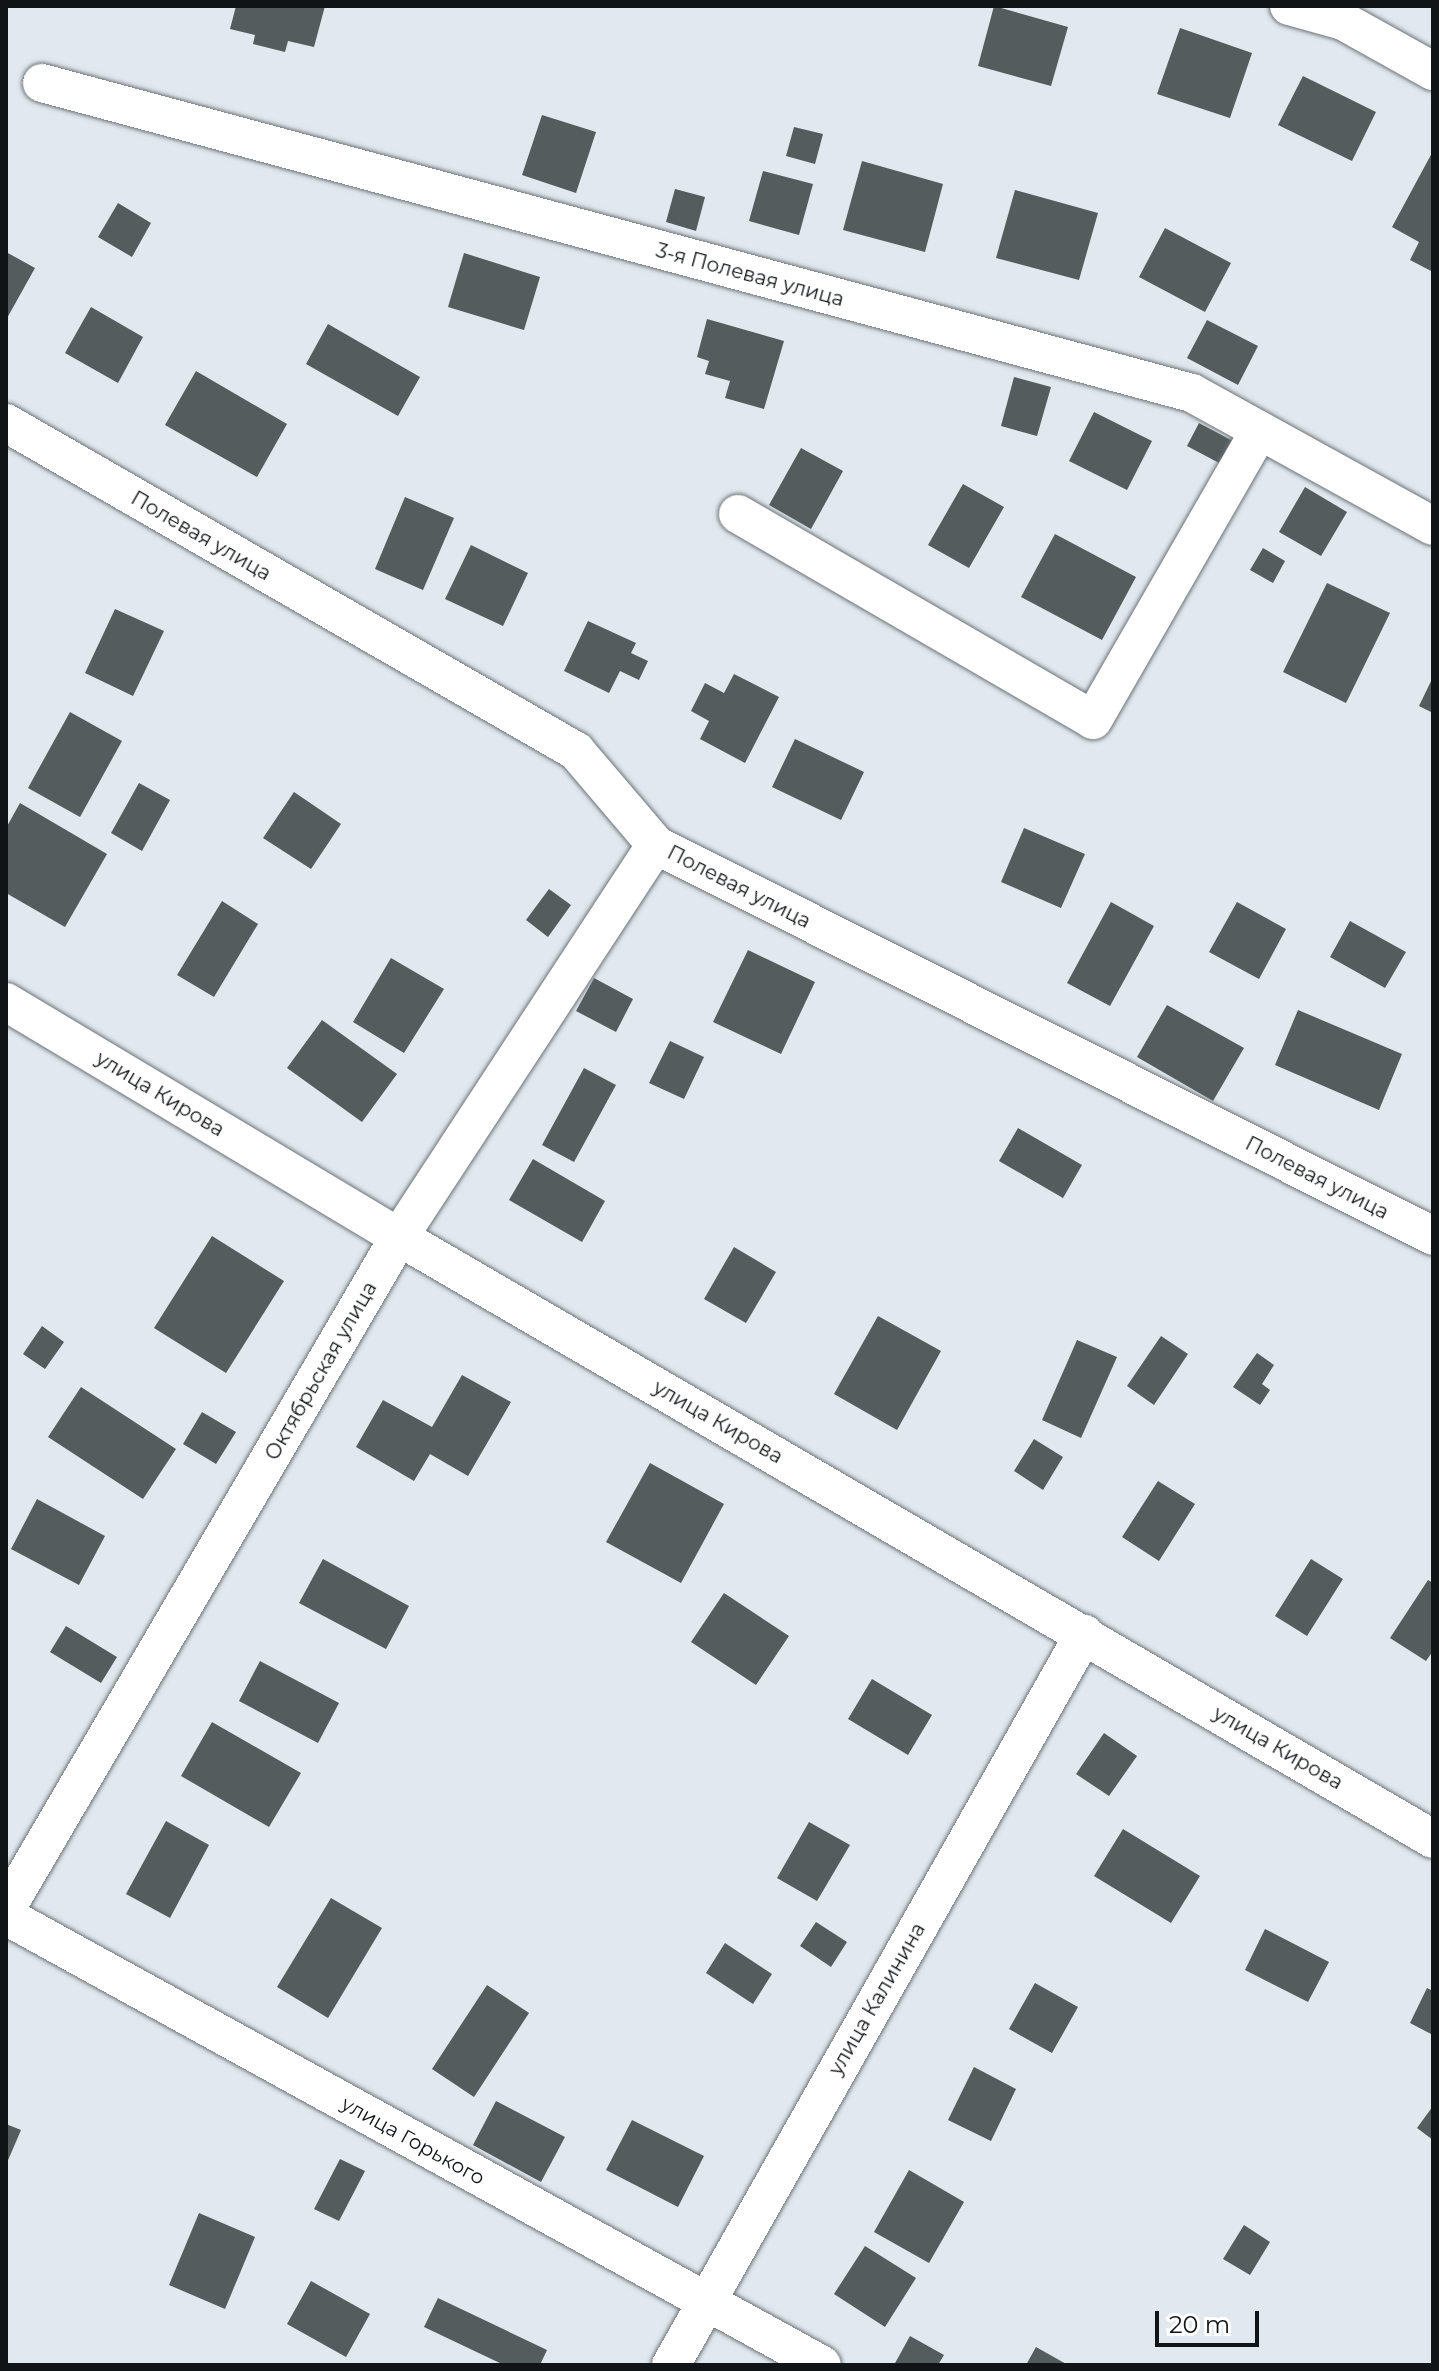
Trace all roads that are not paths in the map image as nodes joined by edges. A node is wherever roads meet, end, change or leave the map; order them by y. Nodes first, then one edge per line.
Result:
1 (1289, 6) edge
2 (1433, 71) edge
3 (42, 83) dead end
4 (6, 423) edge
5 (1259, 431) junction
6 (738, 514) dead end
7 (1433, 526) edge
8 (656, 845) junction
9 (6, 1002) edge
10 (1433, 1236) edge
11 (399, 1237) junction
12 (1084, 1634) junction
13 (1433, 1839) edge
14 (6, 1909) edge
15 (6, 1916) edge
16 (704, 2302) junction
17 (671, 2365) edge
18 (822, 2365) edge

1 - 2 street
3 - 5 street, 3-я Полевая улица
4 - 8 street, Полевая улица
5 - 6 street
5 - 7 street, 3-я Полевая улица
8 - 10 street, Полевая улица
8 - 11 street, Октябрьская улица
9 - 11 street, улица Кирова
11 - 12 street, улица Кирова
11 - 14 street, Октябрьская улица
12 - 13 street, улица Кирова
12 - 16 street, улица Калинина
15 - 16 street, улица Горького
16 - 17 street, улица Калинина
16 - 18 street, улица Горького

